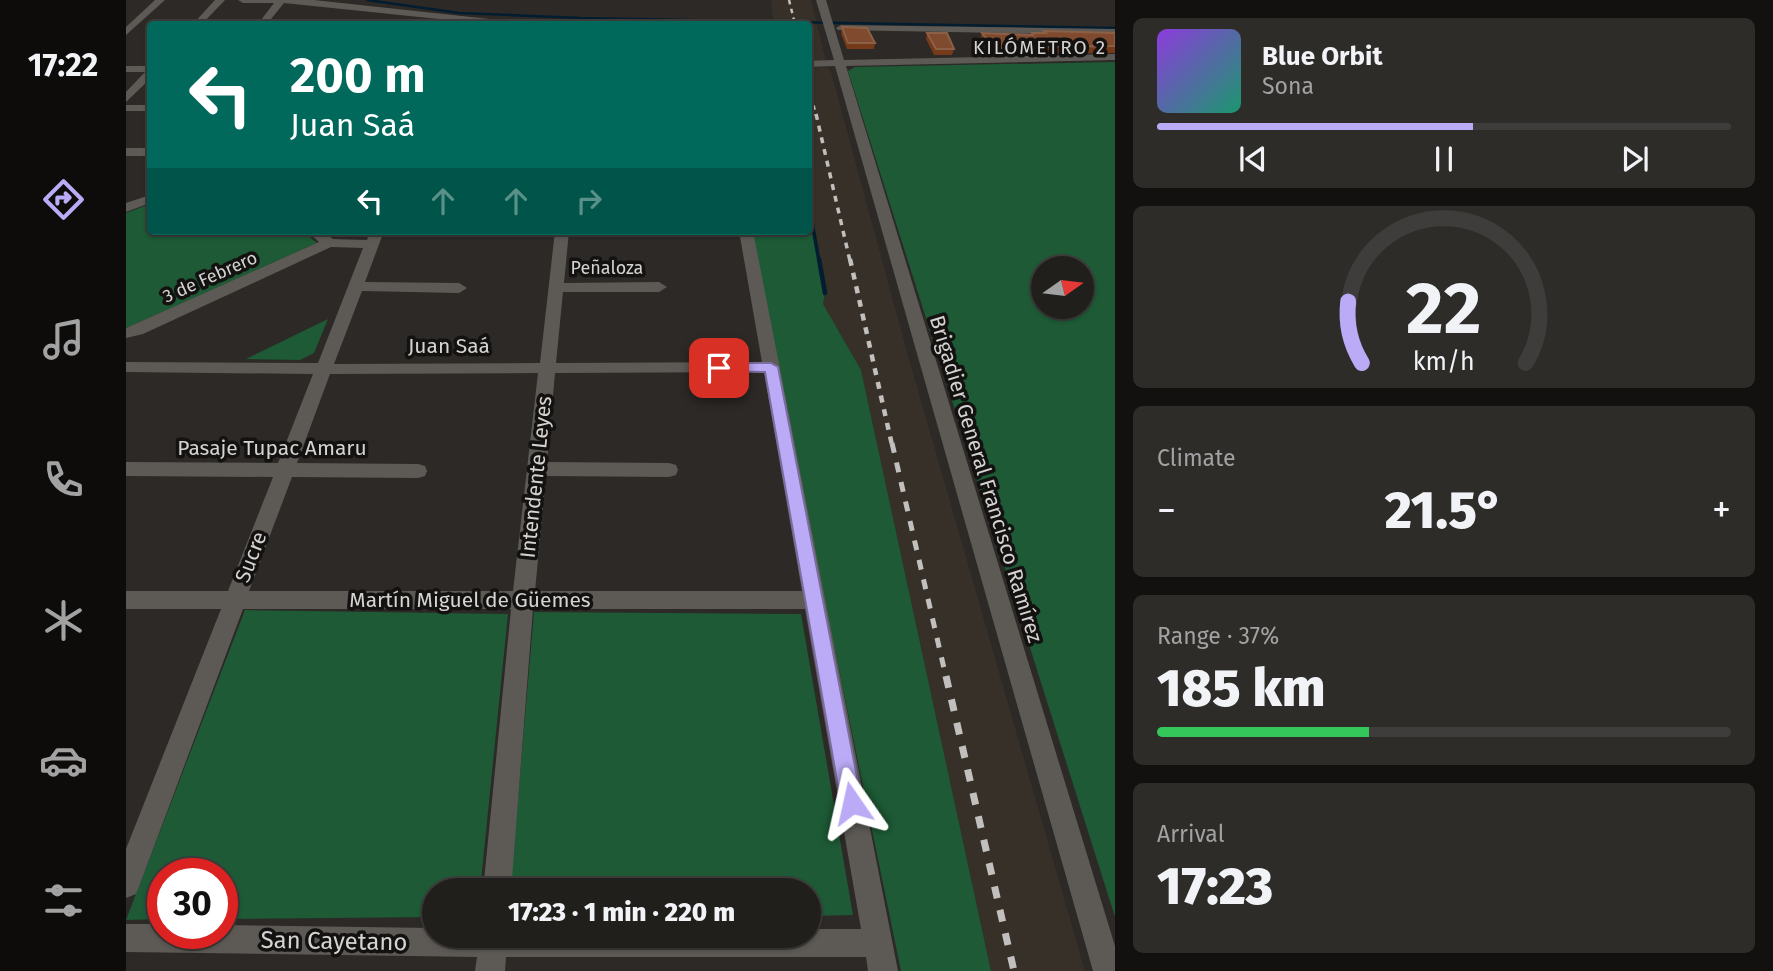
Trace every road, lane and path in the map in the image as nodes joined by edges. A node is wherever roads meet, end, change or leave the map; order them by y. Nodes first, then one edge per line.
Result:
1 (160, 0) edge
2 (220, 0) edge
3 (243, 0) edge
4 (281, 0) edge
5 (289, 0) edge
6 (821, 0) edge
7 (200, 21) edge
8 (264, 21) edge
9 (447, 21) edge
10 (828, 25) junction
11 (126, 32) edge
12 (1115, 32) edge
13 (1115, 57) edge
14 (812, 64) edge
15 (839, 64) junction
16 (126, 69) edge
17 (147, 71) edge
18 (147, 74) edge
19 (126, 99) edge
20 (126, 108) edge
21 (147, 108) edge
22 (126, 152) edge
23 (147, 152) edge
24 (147, 200) edge
25 (126, 208) edge
26 (319, 235) edge
27 (562, 235) edge
28 (747, 235) edge
29 (374, 238) edge
30 (329, 243) junction
31 (356, 286) junction
32 (659, 287) dead end
33 (459, 288) dead end
34 (556, 288) junction
35 (126, 333) edge
36 (126, 367) edge
37 (771, 367) junction
38 (547, 368) junction
39 (325, 369) junction
40 (126, 469) edge
41 (537, 469) junction
42 (285, 470) junction
43 (669, 470) dead end
44 (418, 471) dead end
45 (126, 600) edge
46 (234, 600) junction
47 (523, 600) junction
48 (813, 600) junction
49 (498, 878) edge
50 (126, 884) edge
51 (126, 938) edge
52 (492, 950) edge
53 (881, 957) edge
54 (1108, 971) edge

1 - 11 street
2 - 7 street
3 - 4 street
4 - 5 street
4 - 8 street
5 - 9 street
6 - 10 street, Brigadier General Francisco Ramírez
10 - 12 street
10 - 15 street, Brigadier General Francisco Ramírez
13 - 15 street
14 - 15 street
15 - 54 street, Brigadier General Francisco Ramírez
16 - 17 street
18 - 19 street
20 - 21 street
22 - 23 street
24 - 25 street
26 - 30 street
27 - 34 street, Intendente Leyes
28 - 37 street
29 - 30 street
29 - 31 street, Sucre
30 - 35 street, 3 de Febrero
31 - 33 street
31 - 39 street, Sucre
32 - 34 street, Peñaloza
34 - 38 street, Intendente Leyes
36 - 39 street, Juan Saá
37 - 38 street, Juan Saá
37 - 48 street
38 - 39 street, Juan Saá
38 - 41 street, Intendente Leyes
39 - 42 street, Sucre
40 - 42 street, Pasaje Tupac Amaru
41 - 43 street
41 - 47 street, Intendente Leyes
42 - 44 street, Pasaje Tupac Amaru
42 - 46 street, Sucre
45 - 46 street, Martín Miguel de Güemes
46 - 47 street, Martín Miguel de Güemes
46 - 50 street, Sucre
47 - 48 street, Martín Miguel de Güemes
47 - 49 street, Intendente Leyes
48 - 53 street
51 - 52 street, San Cayetano
52 - 53 street, San Cayetano

